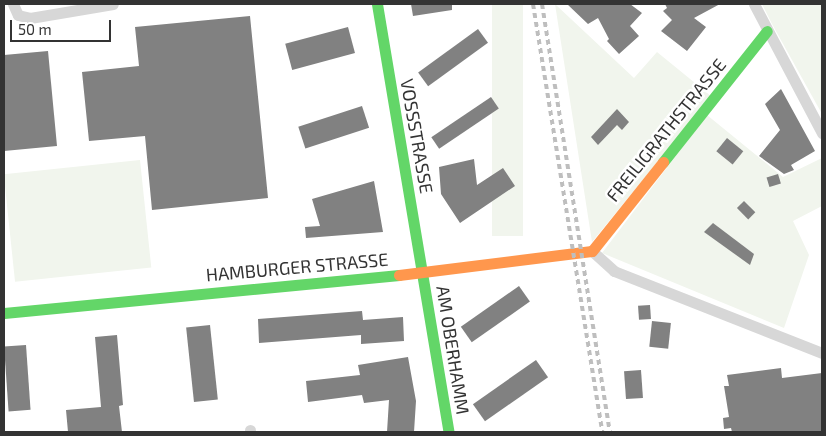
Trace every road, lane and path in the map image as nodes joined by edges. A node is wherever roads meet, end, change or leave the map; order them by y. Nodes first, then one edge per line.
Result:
1 (13, 4) edge
2 (113, 4) edge
3 (377, 4) edge
4 (754, 4) edge
5 (767, 32) junction
6 (822, 132) edge
7 (596, 246) junction
8 (422, 273) junction
9 (4, 313) edge
10 (822, 353) edge
11 (449, 432) edge

1 - 2 street
3 - 8 street, VOSSSTRASSE
4 - 5 street
5 - 6 street
5 - 7 street, FREILIGRATHSTRASSE
7 - 8 street, HAMBURGER STRASSE
7 - 10 street
8 - 9 street, HAMBURGER STRASSE
8 - 11 street, AM OBERHAMM

